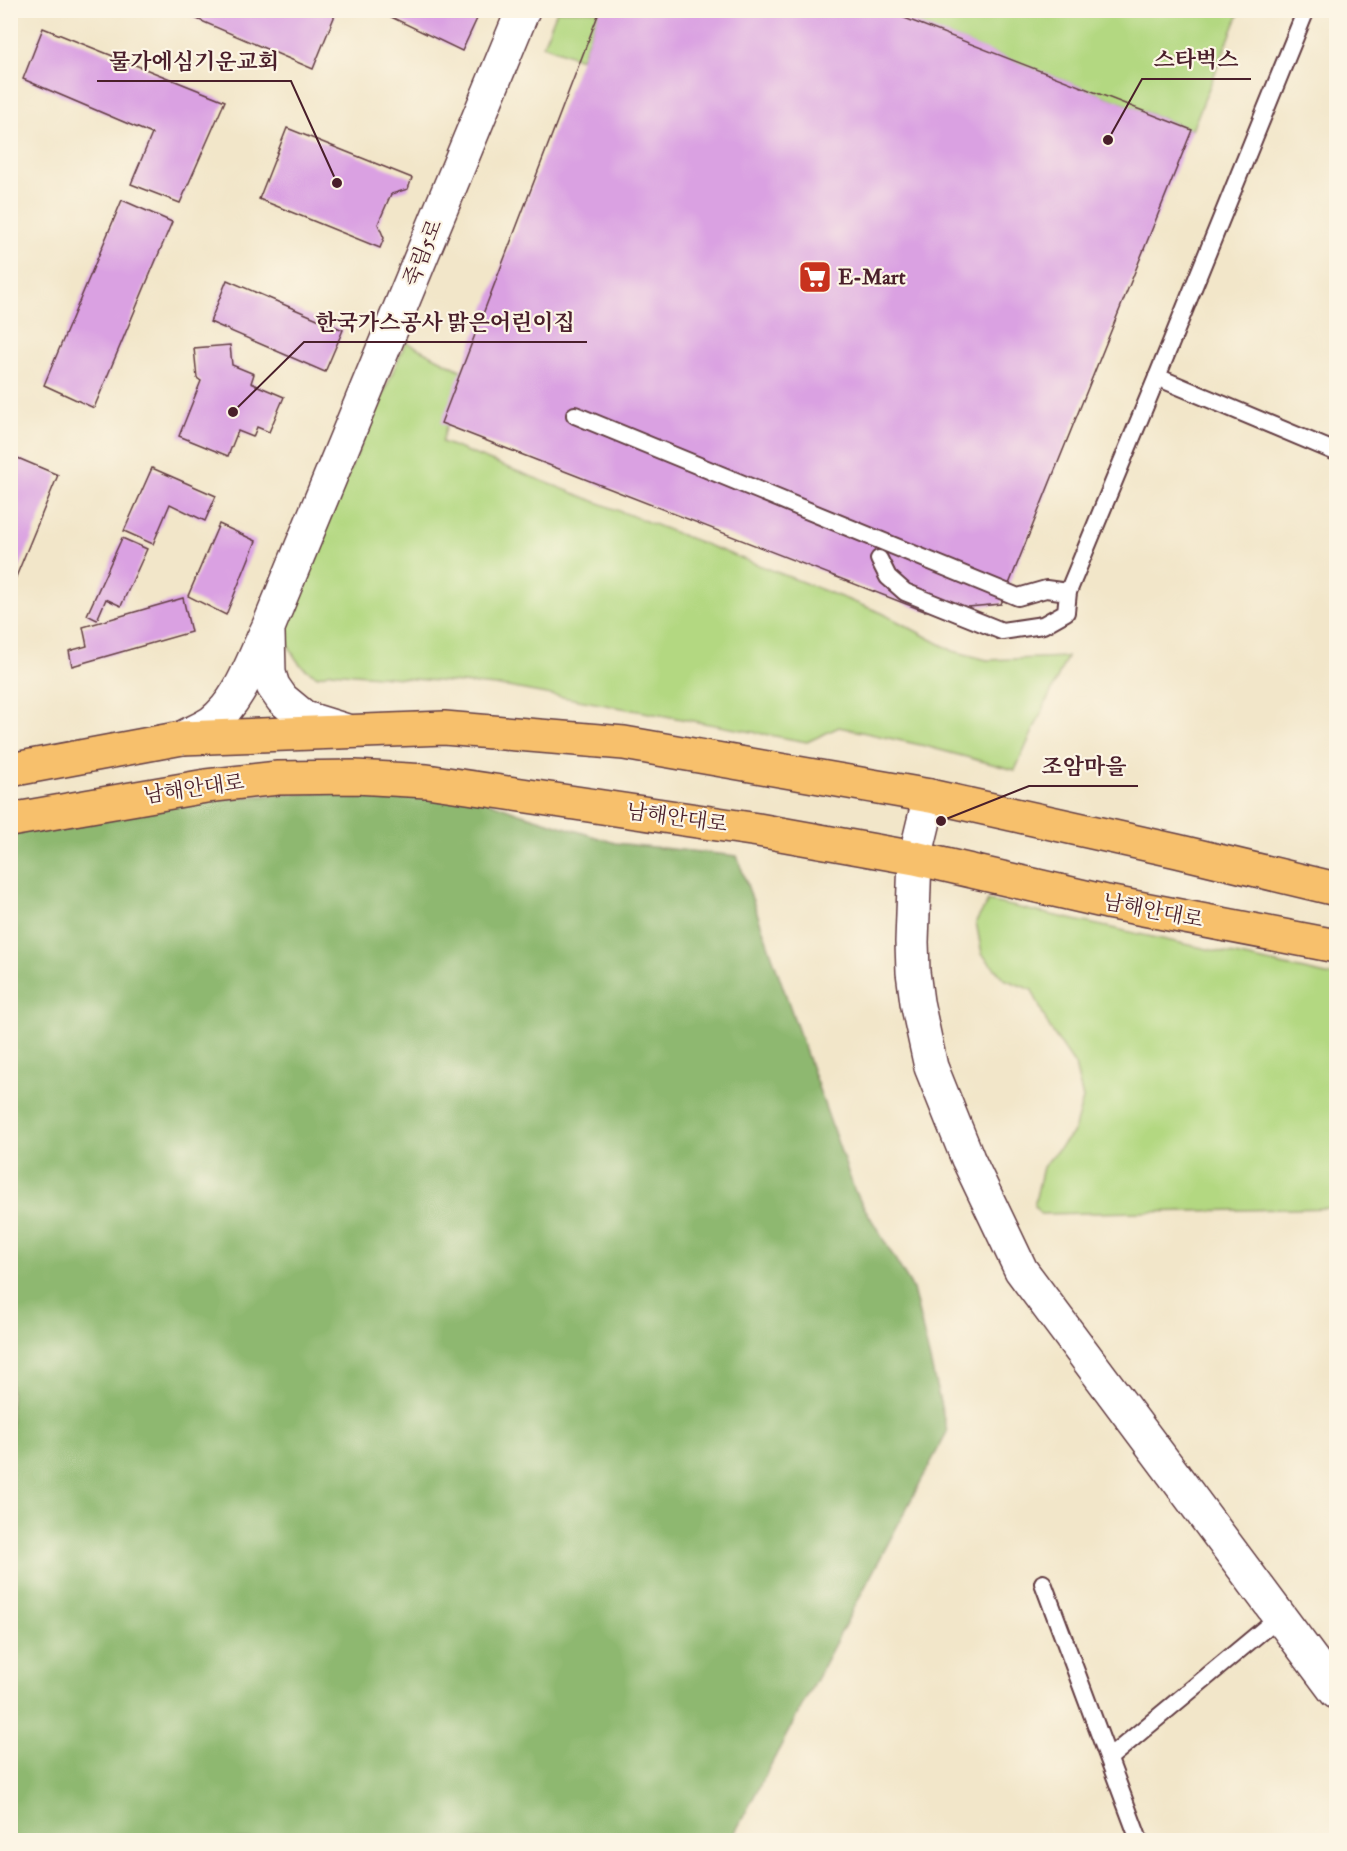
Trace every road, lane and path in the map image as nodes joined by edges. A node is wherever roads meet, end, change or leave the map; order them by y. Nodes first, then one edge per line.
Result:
1 (523, 10) edge
2 (1306, 10) edge
3 (1157, 376) junction
4 (575, 414) dead end
5 (1336, 452) edge
6 (879, 559) dead end
7 (1068, 592) junction
8 (268, 628) junction
9 (352, 733) junction
10 (182, 738) junction
11 (10, 770) edge
12 (930, 796) junction
13 (10, 820) edge
14 (915, 858) junction
15 (1336, 889) edge
16 (1336, 946) edge
17 (1043, 1583) dead end
18 (1280, 1616) junction
19 (1336, 1692) edge
20 (1108, 1758) junction
21 (1139, 1840) edge

1 - 8 street, 죽림5로
2 - 3 lane
3 - 5 lane
3 - 7 lane
4 - 7 lane
6 - 7 lane
8 - 9 street
8 - 10 street, 죽림5로
9 - 10 main road
9 - 12 main road
10 - 11 main road
12 - 14 street
12 - 15 main road
13 - 14 main road, 남해안대로
14 - 16 main road, 남해안대로
14 - 18 street
17 - 20 lane
18 - 19 street
18 - 20 lane
20 - 21 lane

